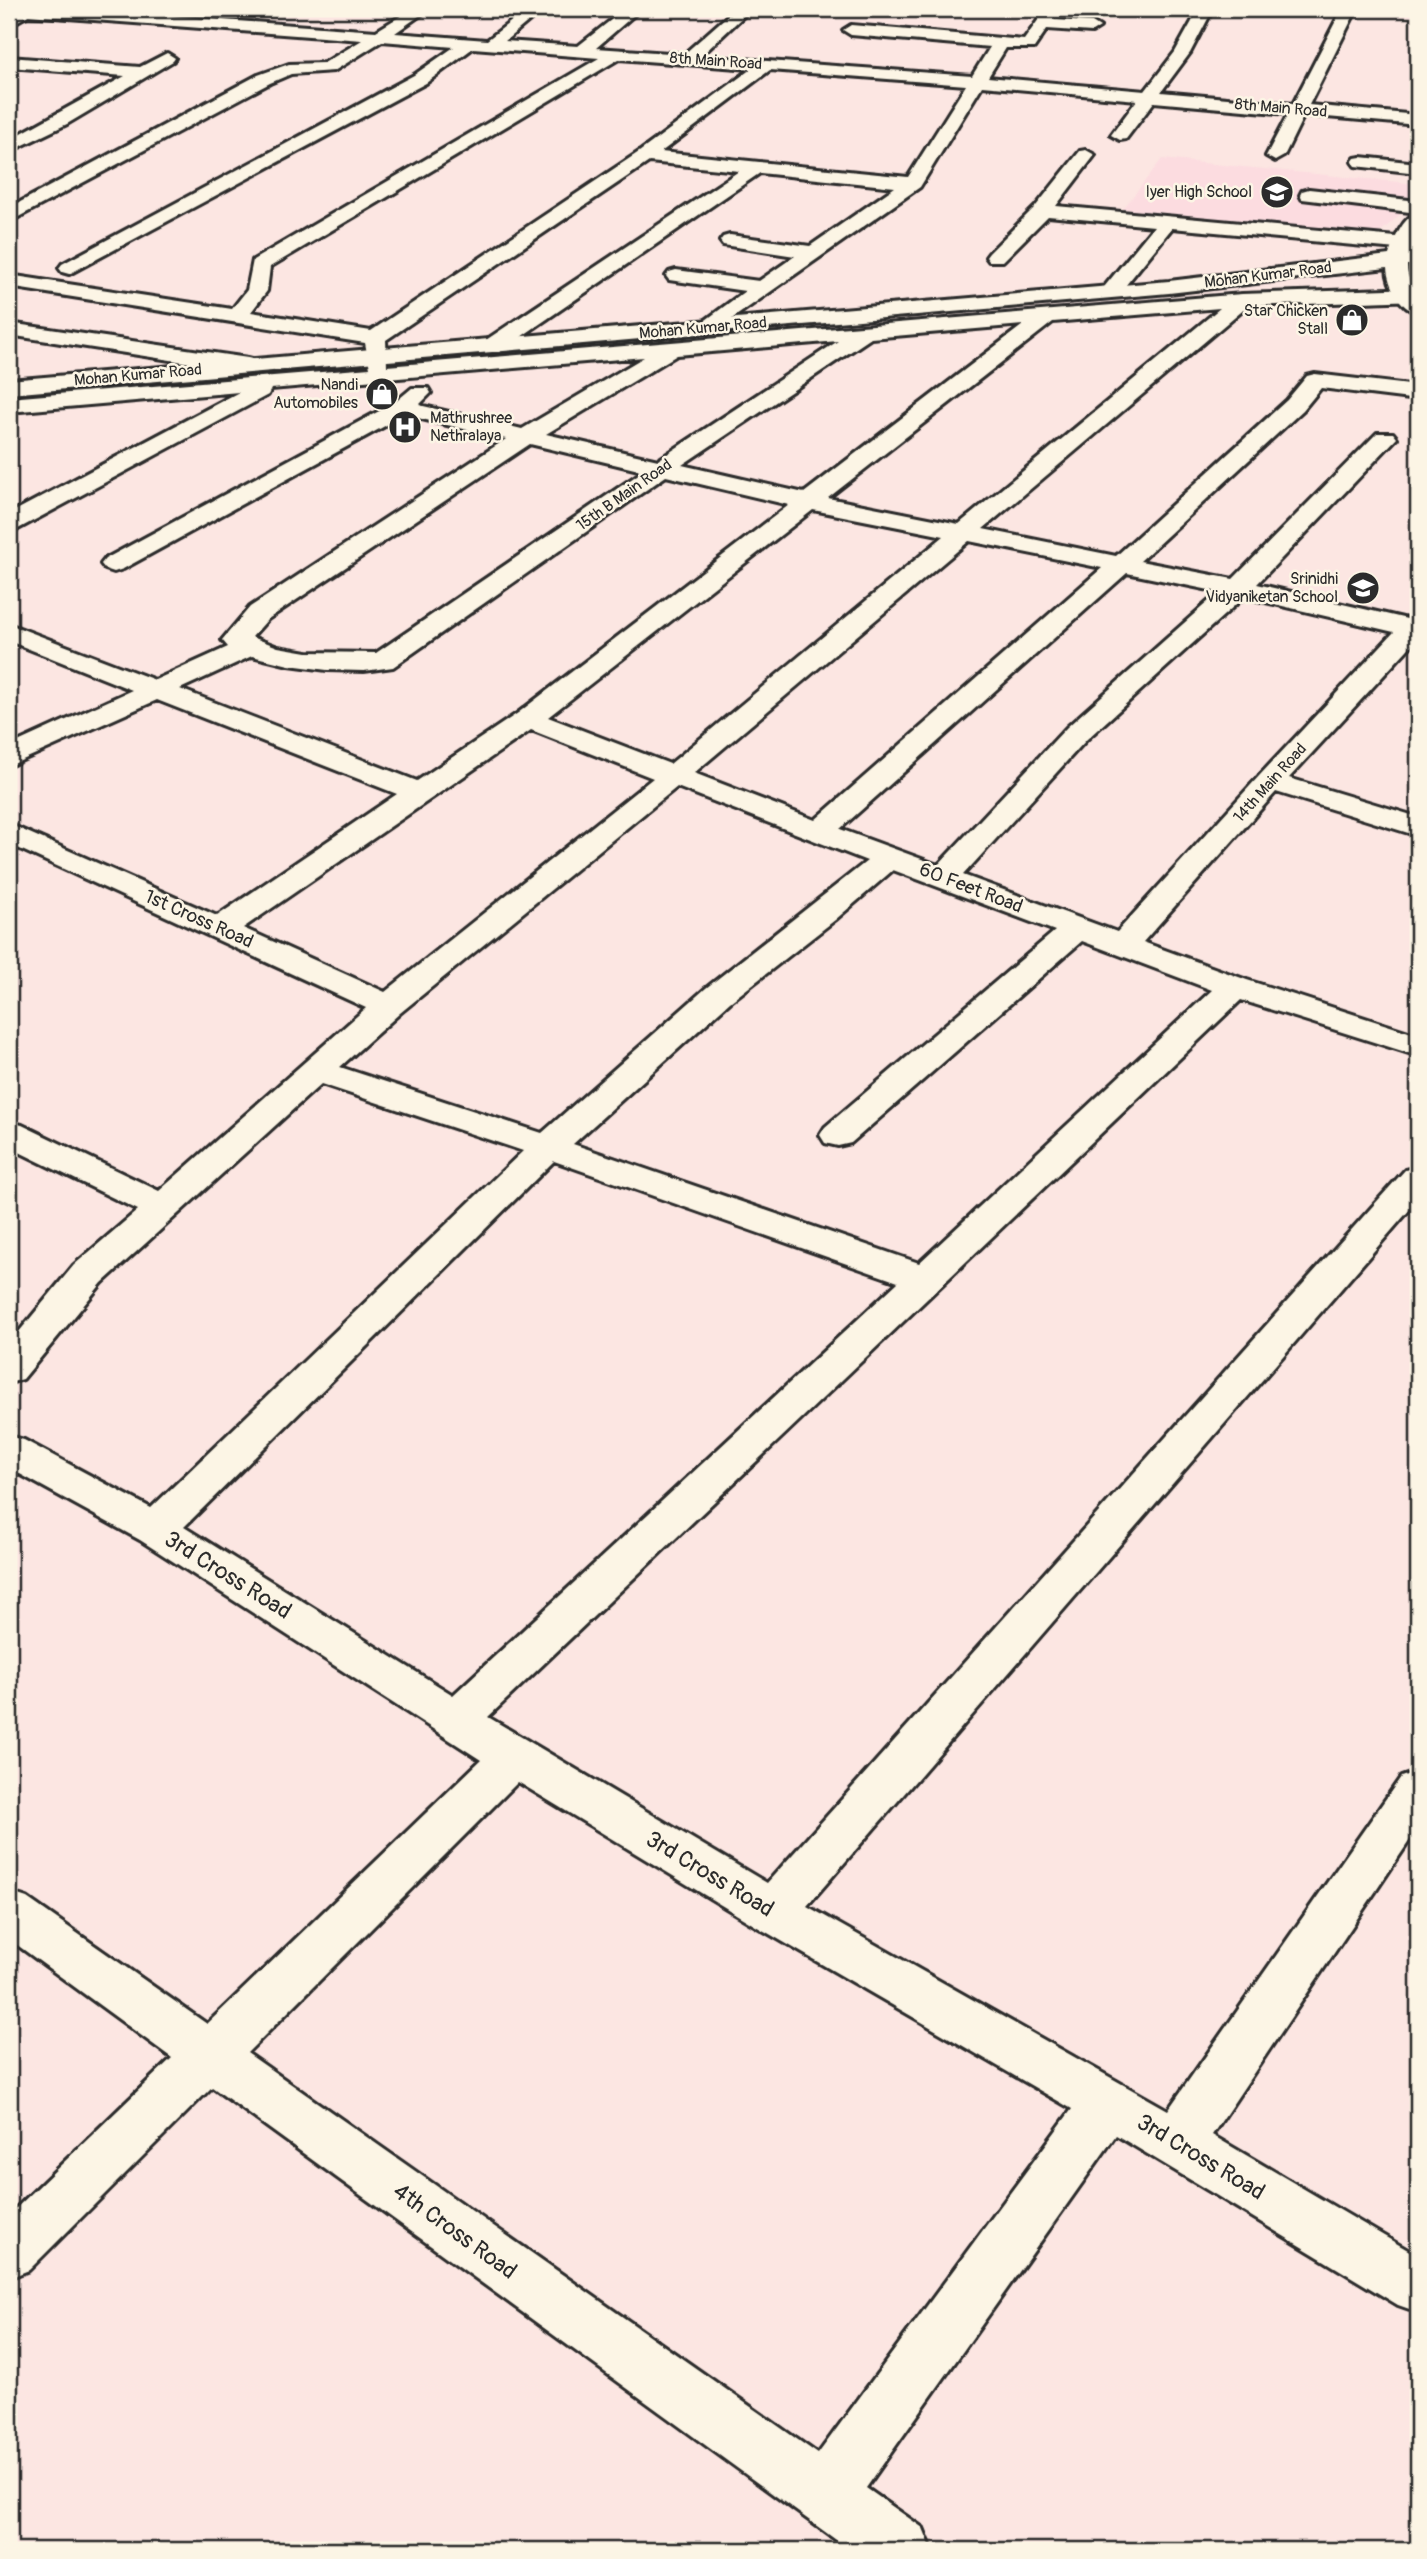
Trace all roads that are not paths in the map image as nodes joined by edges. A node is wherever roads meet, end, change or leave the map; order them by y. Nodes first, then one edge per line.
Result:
1 (25, 9) edge
2 (422, 9) edge
3 (536, 9) edge
4 (634, 9) edge
5 (744, 9) edge
6 (1054, 9) edge
7 (1206, 9) edge
8 (1350, 9) edge
9 (864, 16) dead end
10 (9, 21) edge
11 (1041, 24) junction
12 (1092, 27) dead end
13 (380, 36) junction
14 (842, 40) junction
15 (471, 42) junction
16 (491, 44) junction
17 (1000, 44) junction
18 (326, 51) dead end
19 (582, 51) junction
20 (353, 53) junction
21 (618, 53) junction
22 (167, 58) dead end
23 (688, 59) junction
24 (9, 62) edge
25 (767, 65) junction
26 (816, 69) junction
27 (143, 72) junction
28 (976, 81) junction
29 (76, 94) dead end
30 (1149, 96) junction
31 (102, 97) junction
32 (1300, 110) junction
33 (22, 117) dead end
34 (61, 120) junction
35 (1418, 120) edge
36 (1120, 135) dead end
37 (9, 147) edge
38 (1086, 155) dead end
39 (645, 156) junction
40 (1275, 156) dead end
41 (1361, 162) dead end
42 (757, 167) junction
43 (1418, 168) edge
44 (913, 183) junction
45 (1309, 195) dead end
46 (1418, 207) edge
47 (1043, 210) junction
48 (9, 216) edge
49 (1418, 219) edge
50 (1167, 222) junction
51 (730, 241) dead end
52 (814, 253) junction
53 (996, 257) dead end
54 (96, 272) dead end
55 (1409, 272) edge
56 (1418, 272) edge
57 (676, 276) dead end
58 (9, 281) edge
59 (764, 288) junction
60 (228, 291) dead end
61 (1110, 292) junction
62 (254, 295) junction
63 (1242, 300) junction
64 (1048, 316) junction
65 (237, 317) junction
66 (9, 328) edge
67 (706, 328) junction
68 (867, 332) junction
69 (491, 347) junction
70 (674, 348) junction
71 (378, 359) junction
72 (448, 360) junction
73 (248, 365) junction
74 (9, 379) edge
75 (275, 382) junction
76 (9, 387) edge
77 (43, 393) junction
78 (1418, 393) edge
79 (9, 400) edge
80 (9, 405) edge
81 (402, 408) junction
82 (9, 423) edge
83 (525, 437) junction
84 (1385, 438) dead end
85 (662, 468) junction
86 (810, 502) junction
87 (9, 524) edge
88 (966, 532) junction
89 (114, 564) dead end
90 (1122, 564) junction
91 (1239, 587) junction
92 (1417, 627) edge
93 (9, 632) edge
94 (249, 647) junction
95 (153, 689) junction
96 (528, 719) junction
97 (9, 757) edge
98 (673, 776) junction
99 (1270, 781) junction
100 (420, 793) junction
101 (1418, 827) edge
102 (819, 832) junction
103 (9, 833) edge
104 (890, 856) junction
105 (944, 877) junction
106 (221, 928) junction
107 (1079, 928) junction
108 (1124, 945) junction
109 (1235, 987) junction
110 (388, 1006) junction
111 (1418, 1046) edge
112 (317, 1071) junction
113 (9, 1133) edge
114 (838, 1135) dead end
115 (548, 1147) junction
116 (1418, 1178) edge
117 (162, 1208) junction
118 (924, 1278) junction
119 (9, 1370) edge
120 (9, 1450) edge
121 (155, 1529) junction
122 (457, 1719) junction
123 (514, 1757) junction
124 (1418, 1790) edge
125 (772, 1911) junction
126 (9, 1912) edge
127 (210, 2056) junction
128 (1108, 2102) junction
129 (1177, 2142) junction
130 (9, 2252) edge
131 (1418, 2286) edge
132 (824, 2496) junction
133 (901, 2550) edge

1 - 10 street
1 - 13 street, 8th Main Road
2 - 13 street
3 - 16 street
4 - 19 street
5 - 23 street
6 - 11 street
7 - 30 street
8 - 32 street
9 - 14 street
11 - 12 street
11 - 17 street
13 - 15 street, 8th Main Road
13 - 20 street
14 - 17 street
14 - 26 street
15 - 16 street, 8th Main Road
15 - 54 street
16 - 19 street, 8th Main Road
17 - 28 street
18 - 20 street
19 - 21 street, 8th Main Road
20 - 48 street
21 - 23 street, 8th Main Road
21 - 62 street
22 - 27 street
23 - 25 street, 8th Main Road
24 - 27 street
25 - 26 street, 8th Main Road
25 - 39 street
26 - 28 street, 8th Main Road
27 - 31 street
28 - 30 street, 8th Main Road
28 - 44 street
29 - 31 street
30 - 32 street, 8th Main Road
30 - 36 street
31 - 34 street
32 - 35 street, 8th Main Road
32 - 40 street
33 - 34 street
34 - 37 street
38 - 47 street
39 - 42 street
39 - 71 street
41 - 43 street
42 - 44 street
42 - 69 street
44 - 52 street
45 - 46 street
47 - 50 street
47 - 53 street
49 - 55 street
50 - 55 street
50 - 61 street
51 - 52 street
52 - 59 street
55 - 56 street
55 - 61 street, Mohan Kumar Road
55 - 63 street
55 - 72 street
57 - 59 street
58 - 65 street
59 - 67 street
60 - 62 street
61 - 67 street, Mohan Kumar Road
62 - 65 street
63 - 64 street
63 - 88 street
64 - 68 street
64 - 86 street
65 - 71 street
66 - 73 street
67 - 69 street, Mohan Kumar Road
68 - 70 street
68 - 85 street, 15th B Main Road
69 - 72 street, Mohan Kumar Road
70 - 72 street
70 - 83 street
71 - 72 street
71 - 73 street, Mohan Kumar Road
71 - 75 street
71 - 79 street
72 - 81 street
73 - 77 street, Mohan Kumar Road
74 - 77 street
75 - 77 street
75 - 87 street
76 - 77 street, Mohan Kumar Road
77 - 80 street
77 - 82 street
78 - 90 street
81 - 83 street
81 - 89 street
83 - 85 street
83 - 94 street
84 - 91 street
85 - 86 street
85 - 94 street, 15th B Main Road
86 - 88 street
86 - 96 street
88 - 90 street
88 - 98 street
90 - 91 street
90 - 102 street
91 - 92 street
91 - 105 street
92 - 99 street, 14th Main Road
93 - 95 street
94 - 95 street
95 - 97 street
95 - 100 street
96 - 98 street, 60 Feet Road
96 - 100 street
98 - 102 street, 60 Feet Road
98 - 110 street
99 - 101 street
99 - 108 street, 14th Main Road
100 - 106 street
102 - 104 street, 60 Feet Road
103 - 106 street, 1st Cross Road
104 - 105 street, 60 Feet Road
104 - 115 street
105 - 107 street, 60 Feet Road
106 - 110 street, 1st Cross Road
107 - 108 street, 60 Feet Road
107 - 114 street
108 - 109 street, 60 Feet Road
109 - 111 street, 60 Feet Road
109 - 118 street
110 - 112 street
112 - 115 street
112 - 117 street
113 - 117 street
115 - 118 street
115 - 121 street
116 - 125 street
117 - 119 street
118 - 122 street
120 - 121 street, 3rd Cross Road
121 - 122 street, 3rd Cross Road
122 - 123 street, 3rd Cross Road
123 - 125 street, 3rd Cross Road
123 - 127 street
124 - 129 street
125 - 128 street, 3rd Cross Road
126 - 127 street, 4th Cross Road
127 - 130 street
127 - 132 street, 4th Cross Road
128 - 129 street, 3rd Cross Road
128 - 132 street
129 - 131 street, 3rd Cross Road
132 - 133 street, 4th Cross Road

